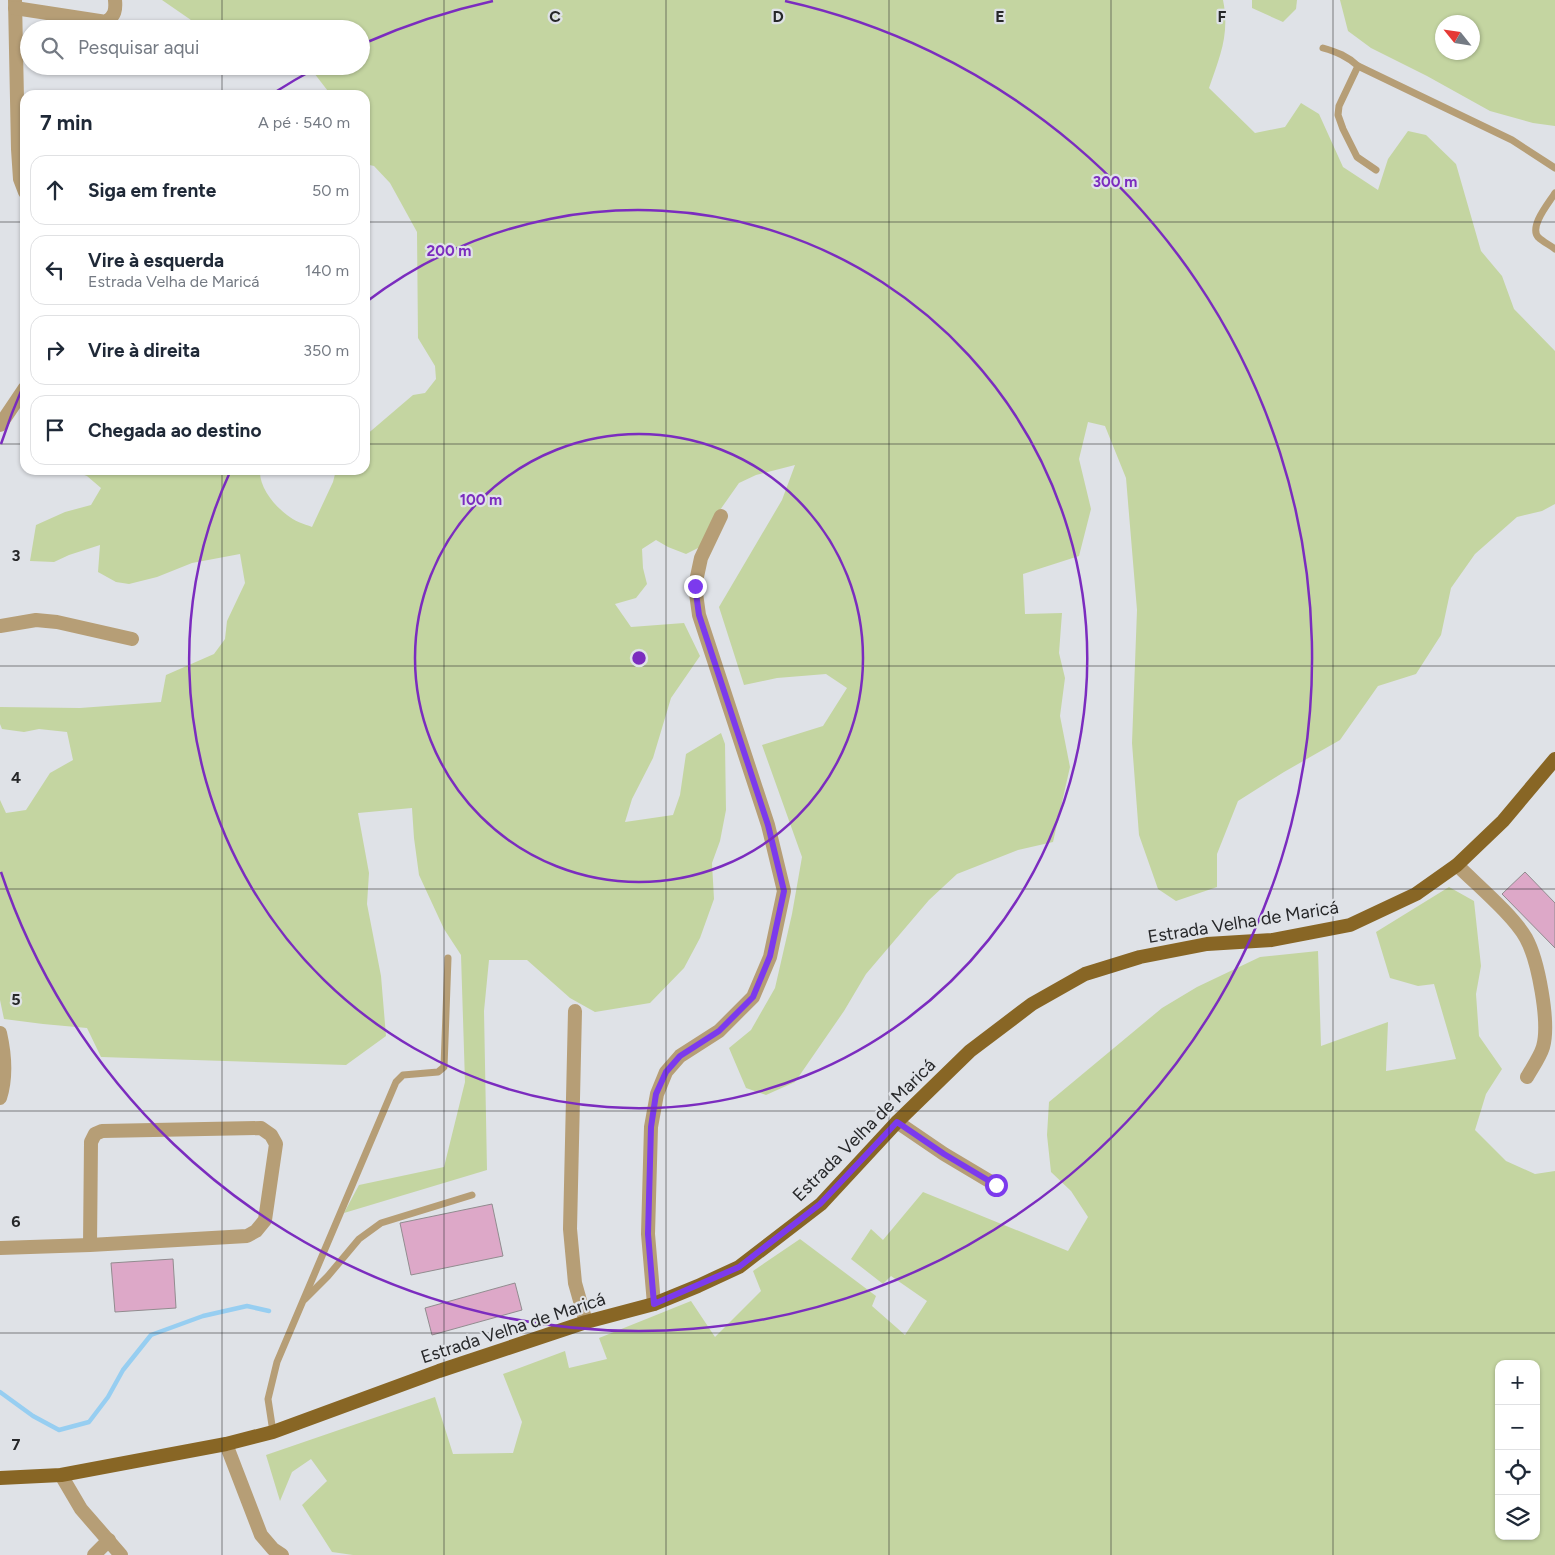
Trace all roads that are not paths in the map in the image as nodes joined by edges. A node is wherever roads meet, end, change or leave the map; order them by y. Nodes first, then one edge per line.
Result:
1 (115, 0) edge
2 (15, 4) edge
3 (96, 20) edge
4 (109, 20) edge
5 (1323, 48) dead end
6 (1358, 66) junction
7 (1555, 168) edge
8 (1376, 170) dead end
9 (20, 179) edge
10 (1555, 193) edge
11 (1555, 249) edge
12 (20, 395) edge
13 (1, 422) edge
14 (721, 516) dead end
15 (0, 626) edge
16 (132, 639) dead end
17 (1555, 759) edge
18 (1457, 865) junction
19 (448, 958) dead end
20 (575, 1011) dead end
21 (0, 1033) edge
22 (1527, 1077) dead end
23 (1, 1089) edge
24 (897, 1122) junction
25 (996, 1185) dead end
26 (472, 1195) dead end
27 (90, 1246) junction
28 (0, 1248) edge
29 (301, 1303) junction
30 (654, 1304) junction
31 (586, 1322) junction
32 (272, 1432) junction
33 (226, 1444) junction
34 (61, 1475) junction
35 (0, 1478) edge
36 (109, 1540) junction
37 (94, 1555) edge
38 (121, 1555) edge
39 (282, 1555) edge

1 - 4 street
2 - 3 street
2 - 9 street
5 - 6 lane
6 - 7 lane
6 - 8 lane
10 - 11 lane
12 - 13 street
14 - 30 street
15 - 16 street
17 - 18 main road, Estrada Velha de Maricá
18 - 22 street
18 - 24 main road, Estrada Velha de Maricá
19 - 29 lane
20 - 31 street
21 - 23 street
24 - 25 street
24 - 30 main road, Estrada Velha de Maricá
26 - 29 lane
27 - 27 street
27 - 28 street
29 - 32 lane
30 - 31 main road, Estrada Velha de Maricá
31 - 32 main road, Estrada Velha de Maricá
32 - 33 main road, Estrada Velha de Maricá
33 - 34 main road, Estrada Velha de Maricá
33 - 39 street
34 - 35 main road, Estrada Velha de Maricá
34 - 36 street
36 - 37 street
36 - 38 street

